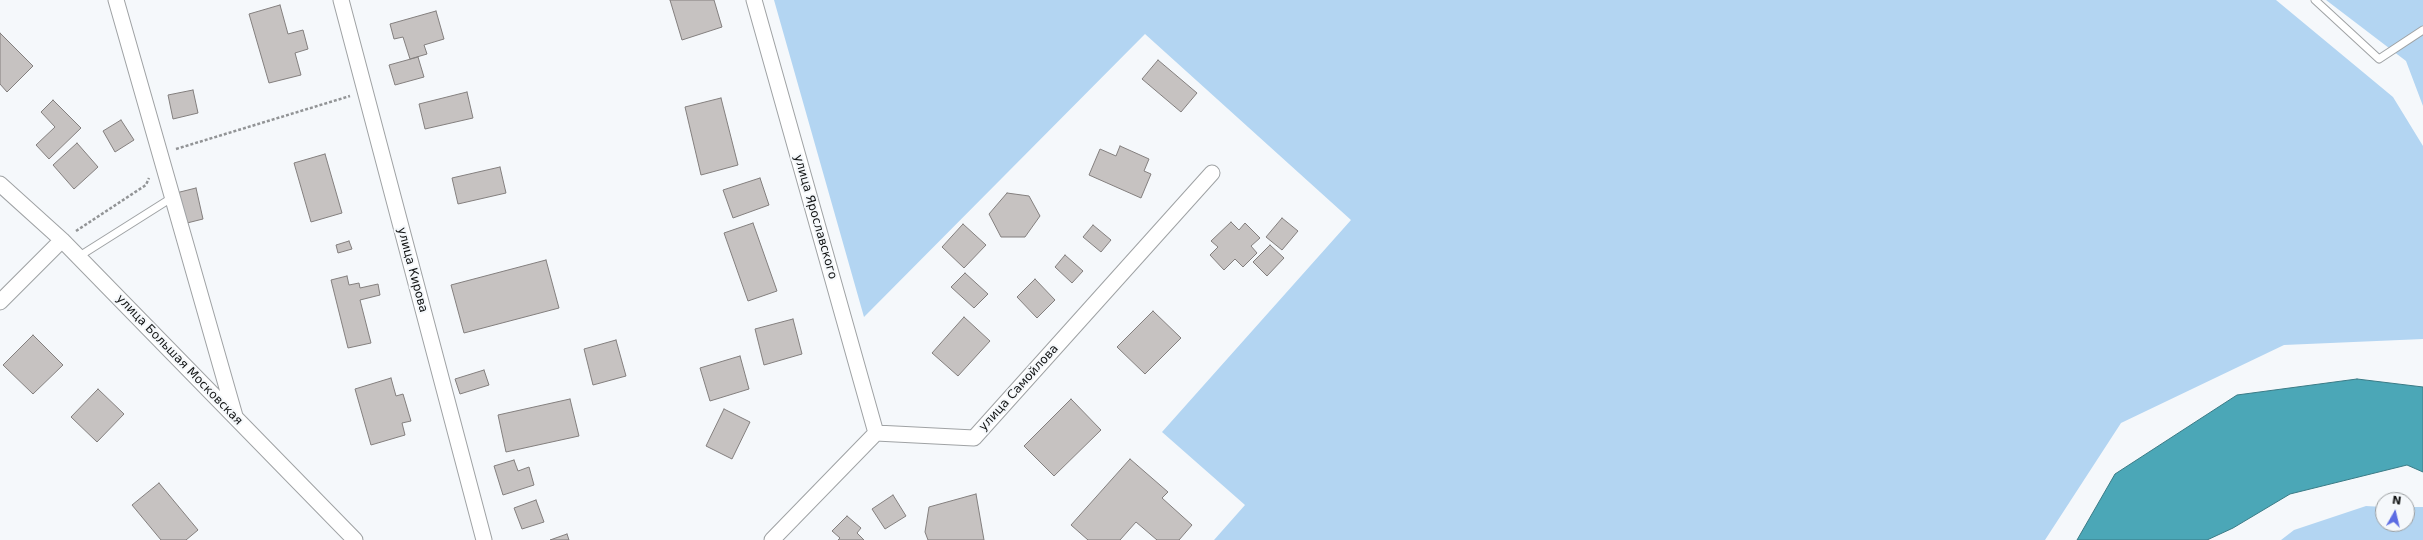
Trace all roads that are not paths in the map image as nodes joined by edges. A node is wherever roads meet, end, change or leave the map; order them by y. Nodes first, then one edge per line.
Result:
1 (116, 0) edge
2 (341, 0) edge
3 (754, 0) edge
4 (2315, 0) edge
5 (2423, 30) edge
6 (1212, 173) dead end
7 (0, 184) edge
8 (172, 197) junction
9 (62, 240) junction
10 (78, 257) junction
11 (0, 302) edge
12 (236, 419) junction
13 (876, 433) junction
14 (355, 540) edge
15 (484, 540) edge
16 (772, 540) edge

1 - 8 street
2 - 15 street, улица Кирова
3 - 13 street, улица Ярославского
4 - 5 lane
6 - 13 street, улица Самойлова
7 - 9 street, улица Большая Московская
8 - 10 lane
8 - 12 street
9 - 10 street, улица Большая Московская
9 - 11 street
10 - 12 street, улица Большая Московская
12 - 14 street, улица Большая Московская
13 - 16 street

